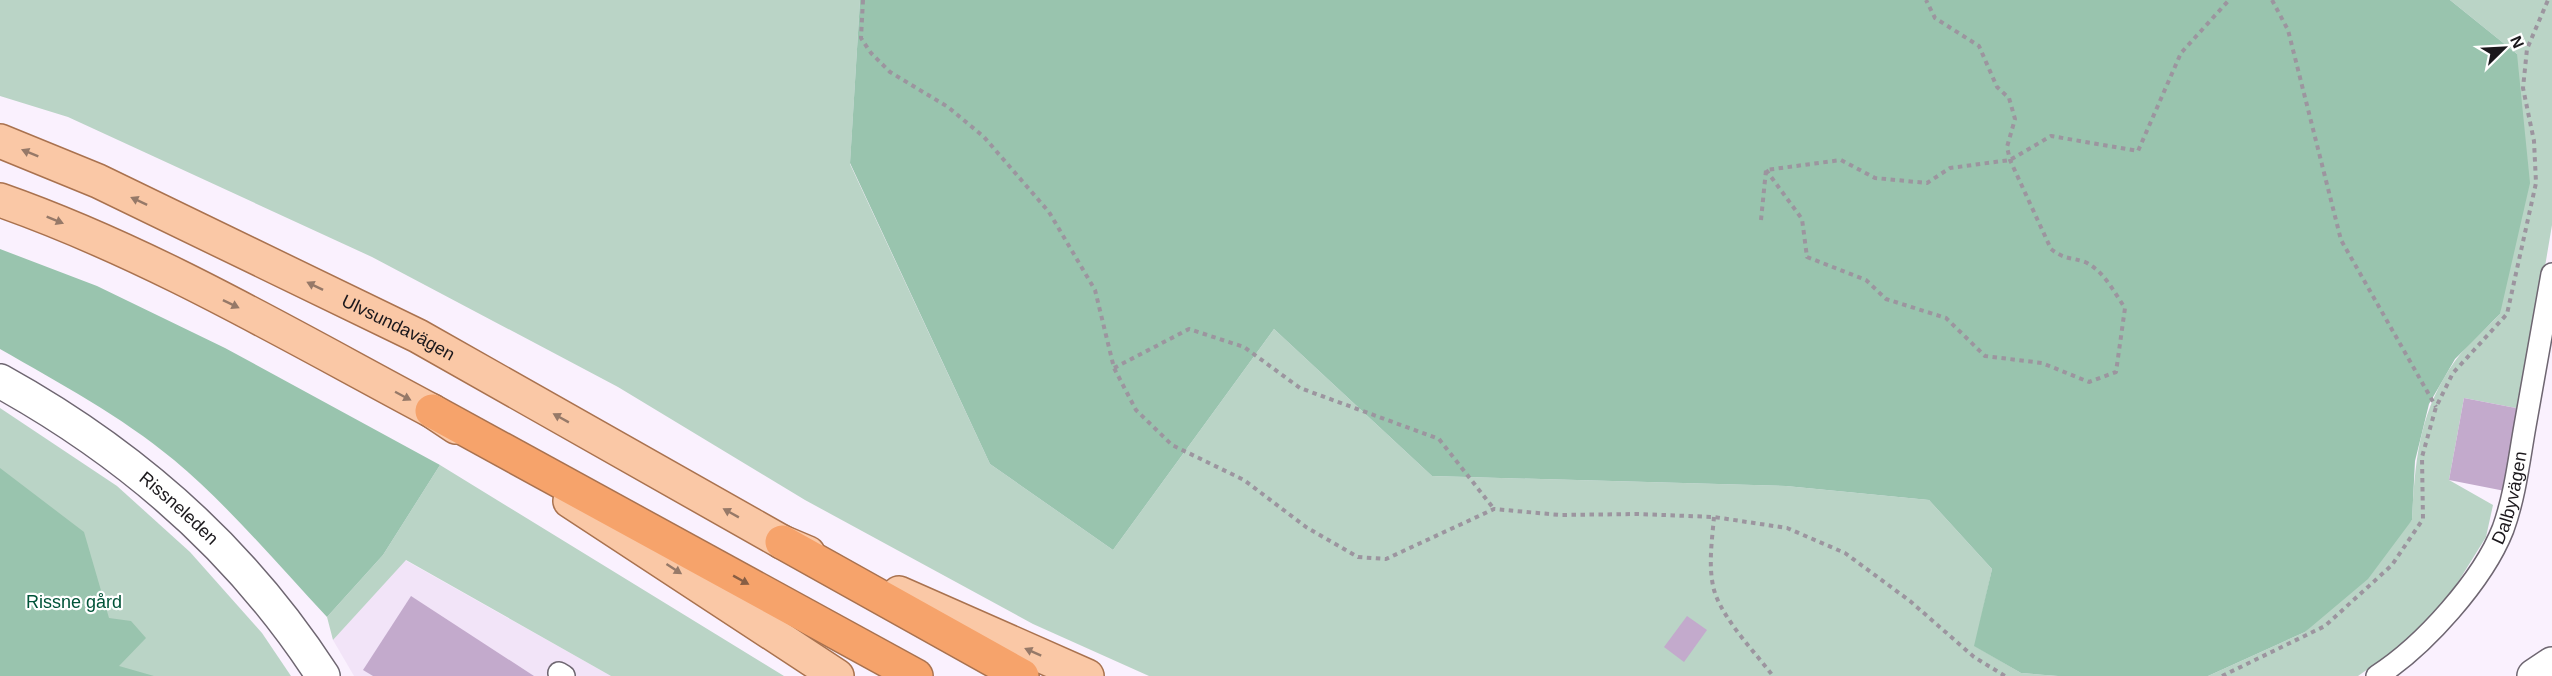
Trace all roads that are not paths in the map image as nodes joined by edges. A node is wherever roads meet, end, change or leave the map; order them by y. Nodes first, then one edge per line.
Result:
1 (0, 141) edge
2 (0, 200) edge
3 (2552, 274) edge
4 (0, 381) edge
5 (432, 411) junction
6 (782, 542) junction
7 (2552, 664) edge
8 (323, 676) edge
9 (837, 676) edge
10 (916, 676) edge
11 (1022, 676) edge
12 (1087, 676) edge
13 (2378, 676) edge
14 (2534, 676) edge

6 -> 1 main road, Ulvsundavägen
2 -> 5 main road
3 - 13 lane, Dalbyvägen
4 - 8 street, Rissneleden
5 -> 9 main road
5 -> 10 highway
6 - 11 highway
12 -> 6 main road, Ulvsundavägen
7 - 14 street

